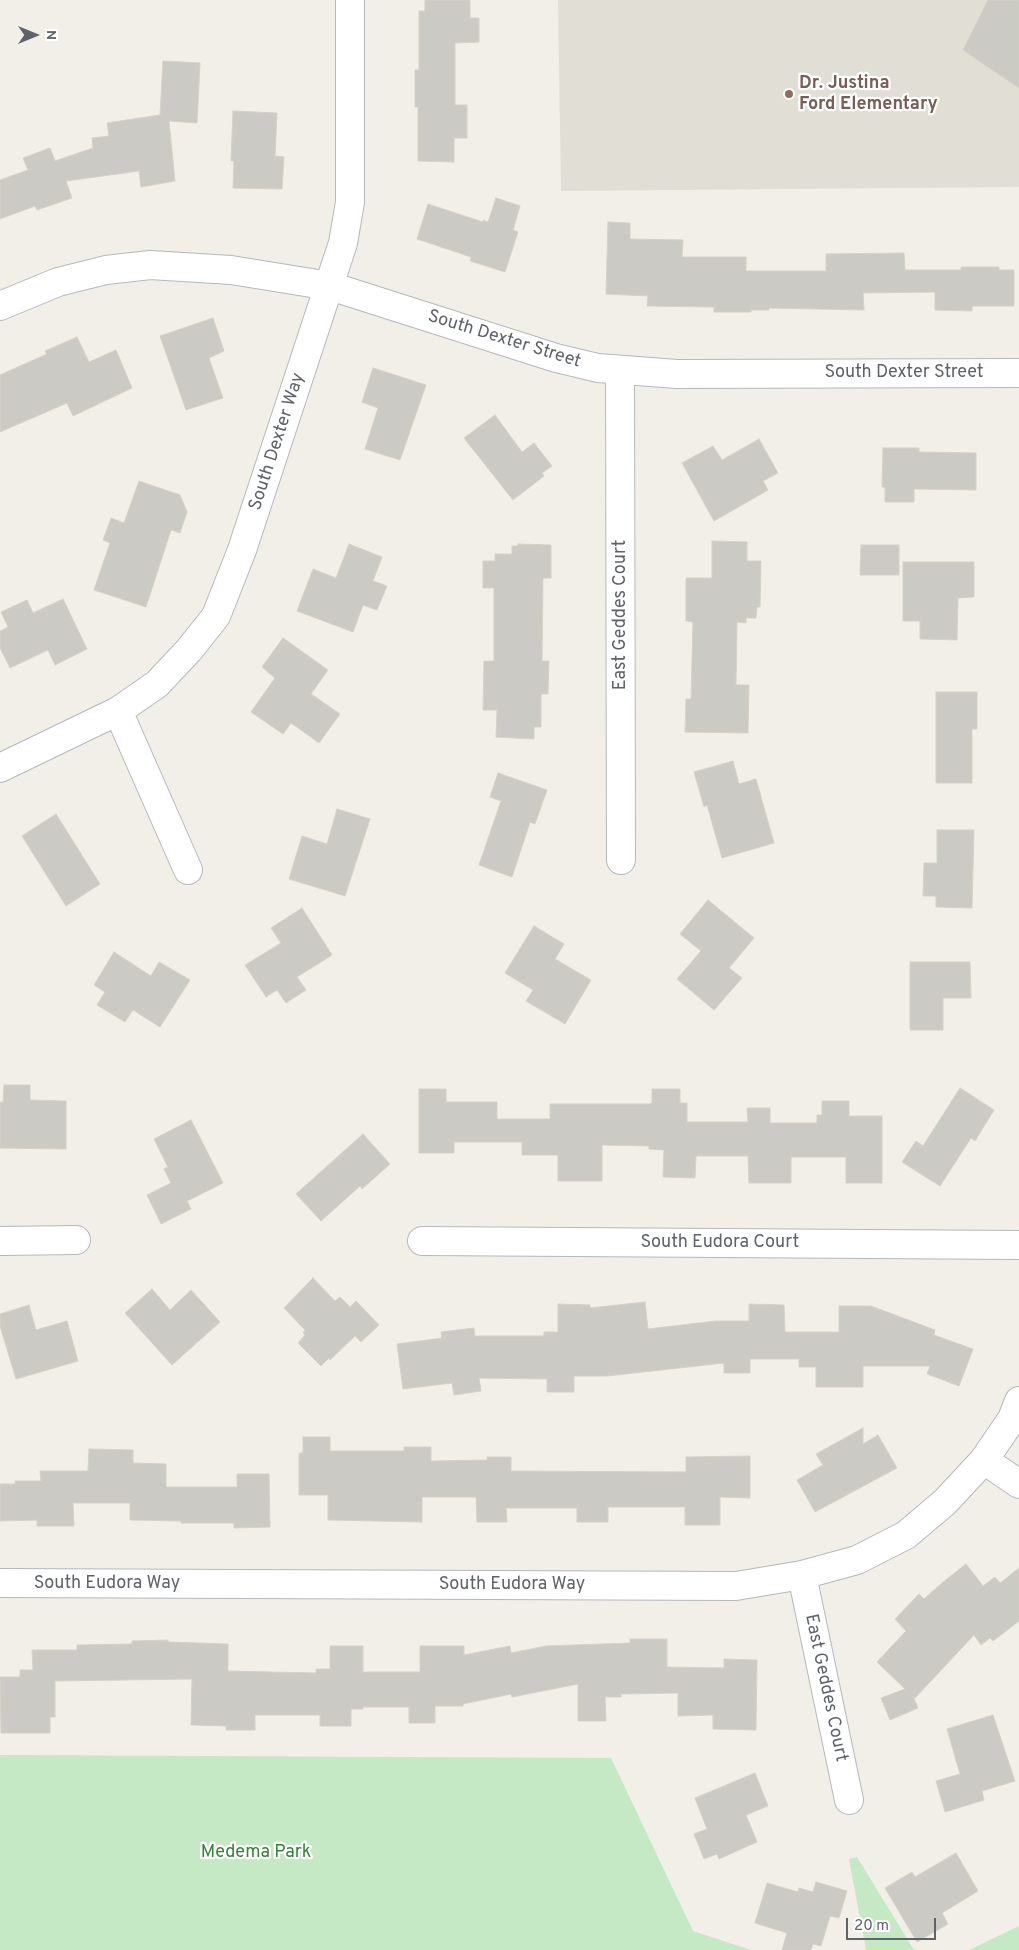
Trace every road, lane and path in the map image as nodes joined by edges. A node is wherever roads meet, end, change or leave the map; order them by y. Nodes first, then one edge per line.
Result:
1 (350, 0) edge
2 (330, 286) junction
3 (0, 306) edge
4 (620, 371) junction
5 (1019, 373) edge
6 (118, 711) junction
7 (0, 768) edge
8 (621, 860) dead end
9 (188, 870) dead end
10 (76, 1240) dead end
11 (0, 1241) edge
12 (422, 1241) dead end
13 (1019, 1244) edge
14 (1019, 1401) edge
15 (984, 1460) junction
16 (1019, 1484) edge
17 (802, 1575) junction
18 (0, 1583) edge
19 (849, 1800) dead end

1 - 2 street, South Dexter Way
2 - 3 street, South Dexter Street
2 - 4 street, South Dexter Street
2 - 6 street, South Dexter Way
4 - 5 street, South Dexter Street
4 - 8 street, East Geddes Court
6 - 7 street, South Dexter Way
6 - 9 street
10 - 11 street
12 - 13 street, South Eudora Court
14 - 15 street, South Eudora Way
15 - 16 street
15 - 17 street, South Eudora Way
17 - 18 street, South Eudora Way
17 - 19 street, East Geddes Court

